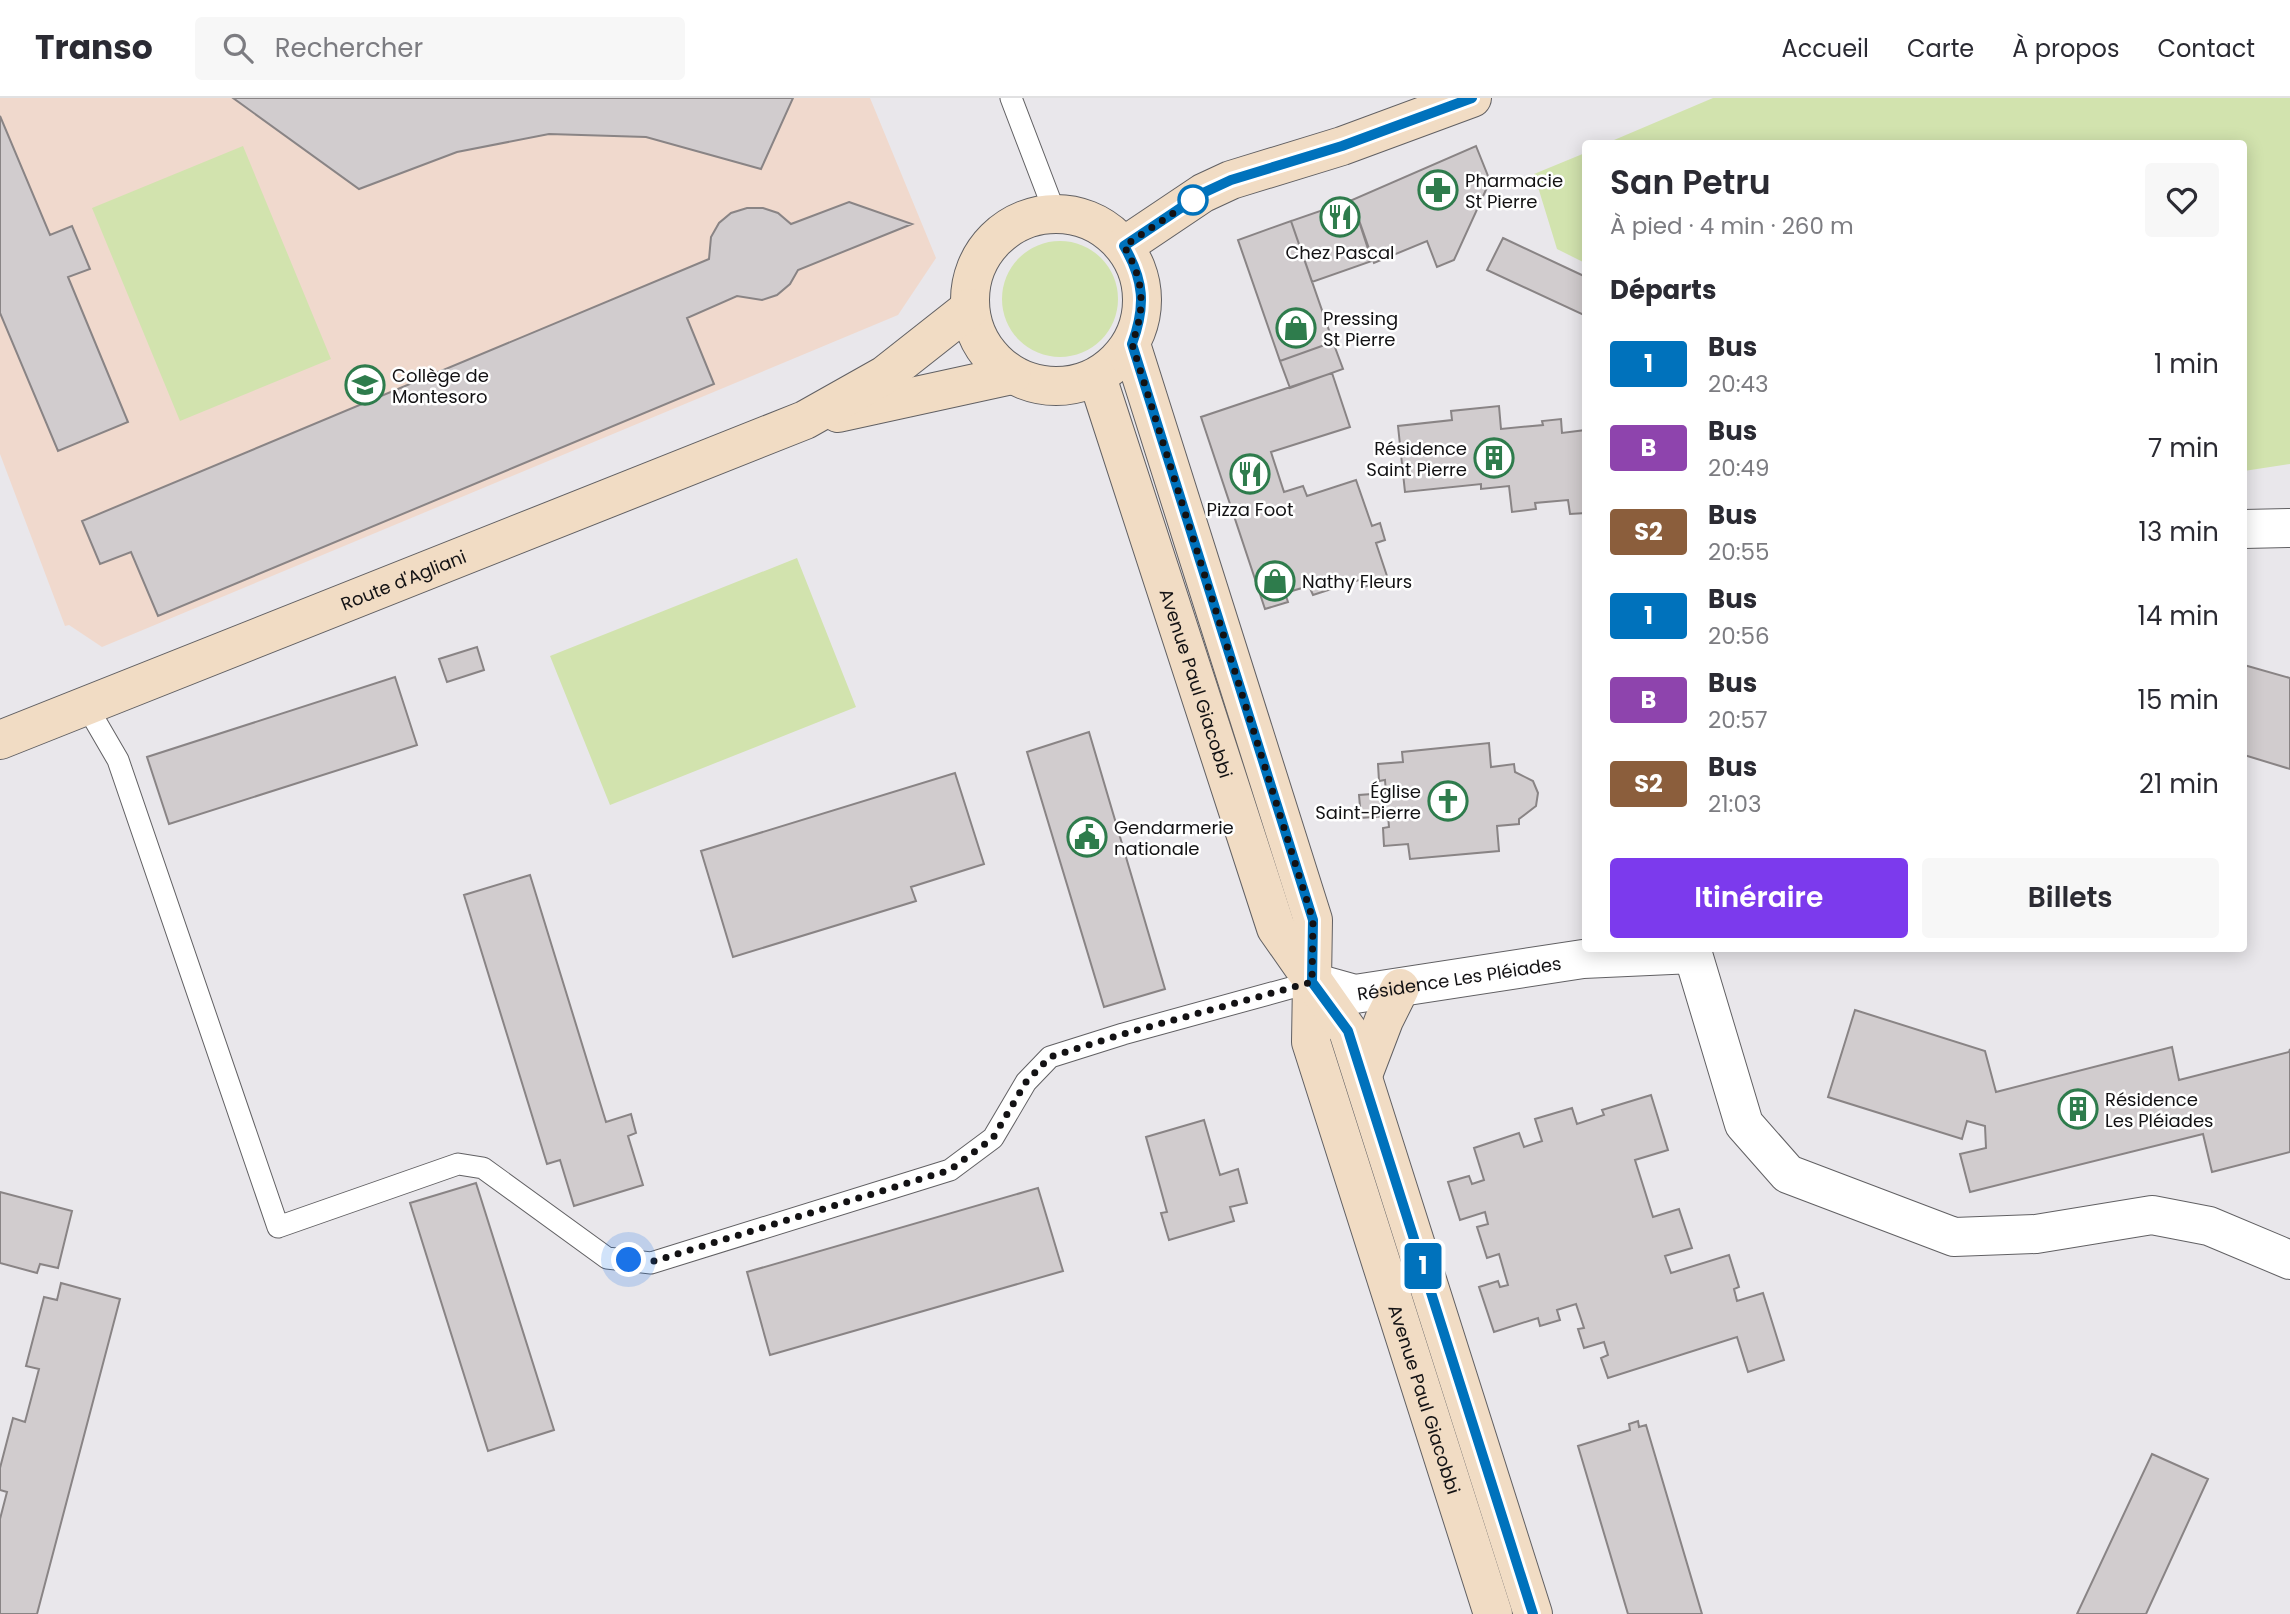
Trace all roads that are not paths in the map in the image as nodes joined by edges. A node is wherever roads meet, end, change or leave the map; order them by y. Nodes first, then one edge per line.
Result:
1 (1011, 98) edge
2 (1472, 98) edge
3 (1055, 213) junction
4 (1124, 246) junction
5 (970, 308) junction
6 (1132, 344) junction
7 (1012, 375) junction
8 (1097, 377) junction
9 (805, 420) junction
10 (2290, 528) edge
11 (2247, 529) edge
12 (86, 705) junction
13 (0, 740) edge
14 (1679, 952) edge
15 (1693, 952) edge
16 (1312, 982) junction
17 (1400, 988) junction
18 (1363, 1075) junction
19 (2290, 1260) edge
20 (1493, 1614) edge
21 (1533, 1614) edge

1 - 3 lane
2 - 4 main road
3 - 4 main road
3 - 5 main road
4 - 6 main road
5 - 7 main road
5 - 9 main road, Route d'Agliani
6 - 8 main road
6 - 16 main road, Avenue Paul Giacobbi
7 - 8 main road
7 - 9 main road, Route d'Agliani
8 - 16 main road, Avenue Paul Giacobbi
9 - 12 main road, Route d'Agliani
10 - 11 street
12 - 13 main road, Route d'Agliani
12 - 16 lane
14 - 17 street, Résidence Les Pléiades
15 - 19 street, Résidence Les Pléiades
16 - 17 street, Résidence Les Pléiades
16 - 18 main road, Avenue Paul Giacobbi
16 - 20 main road, Avenue Paul Giacobbi
17 - 18 main road
18 - 21 main road, Avenue Paul Giacobbi

